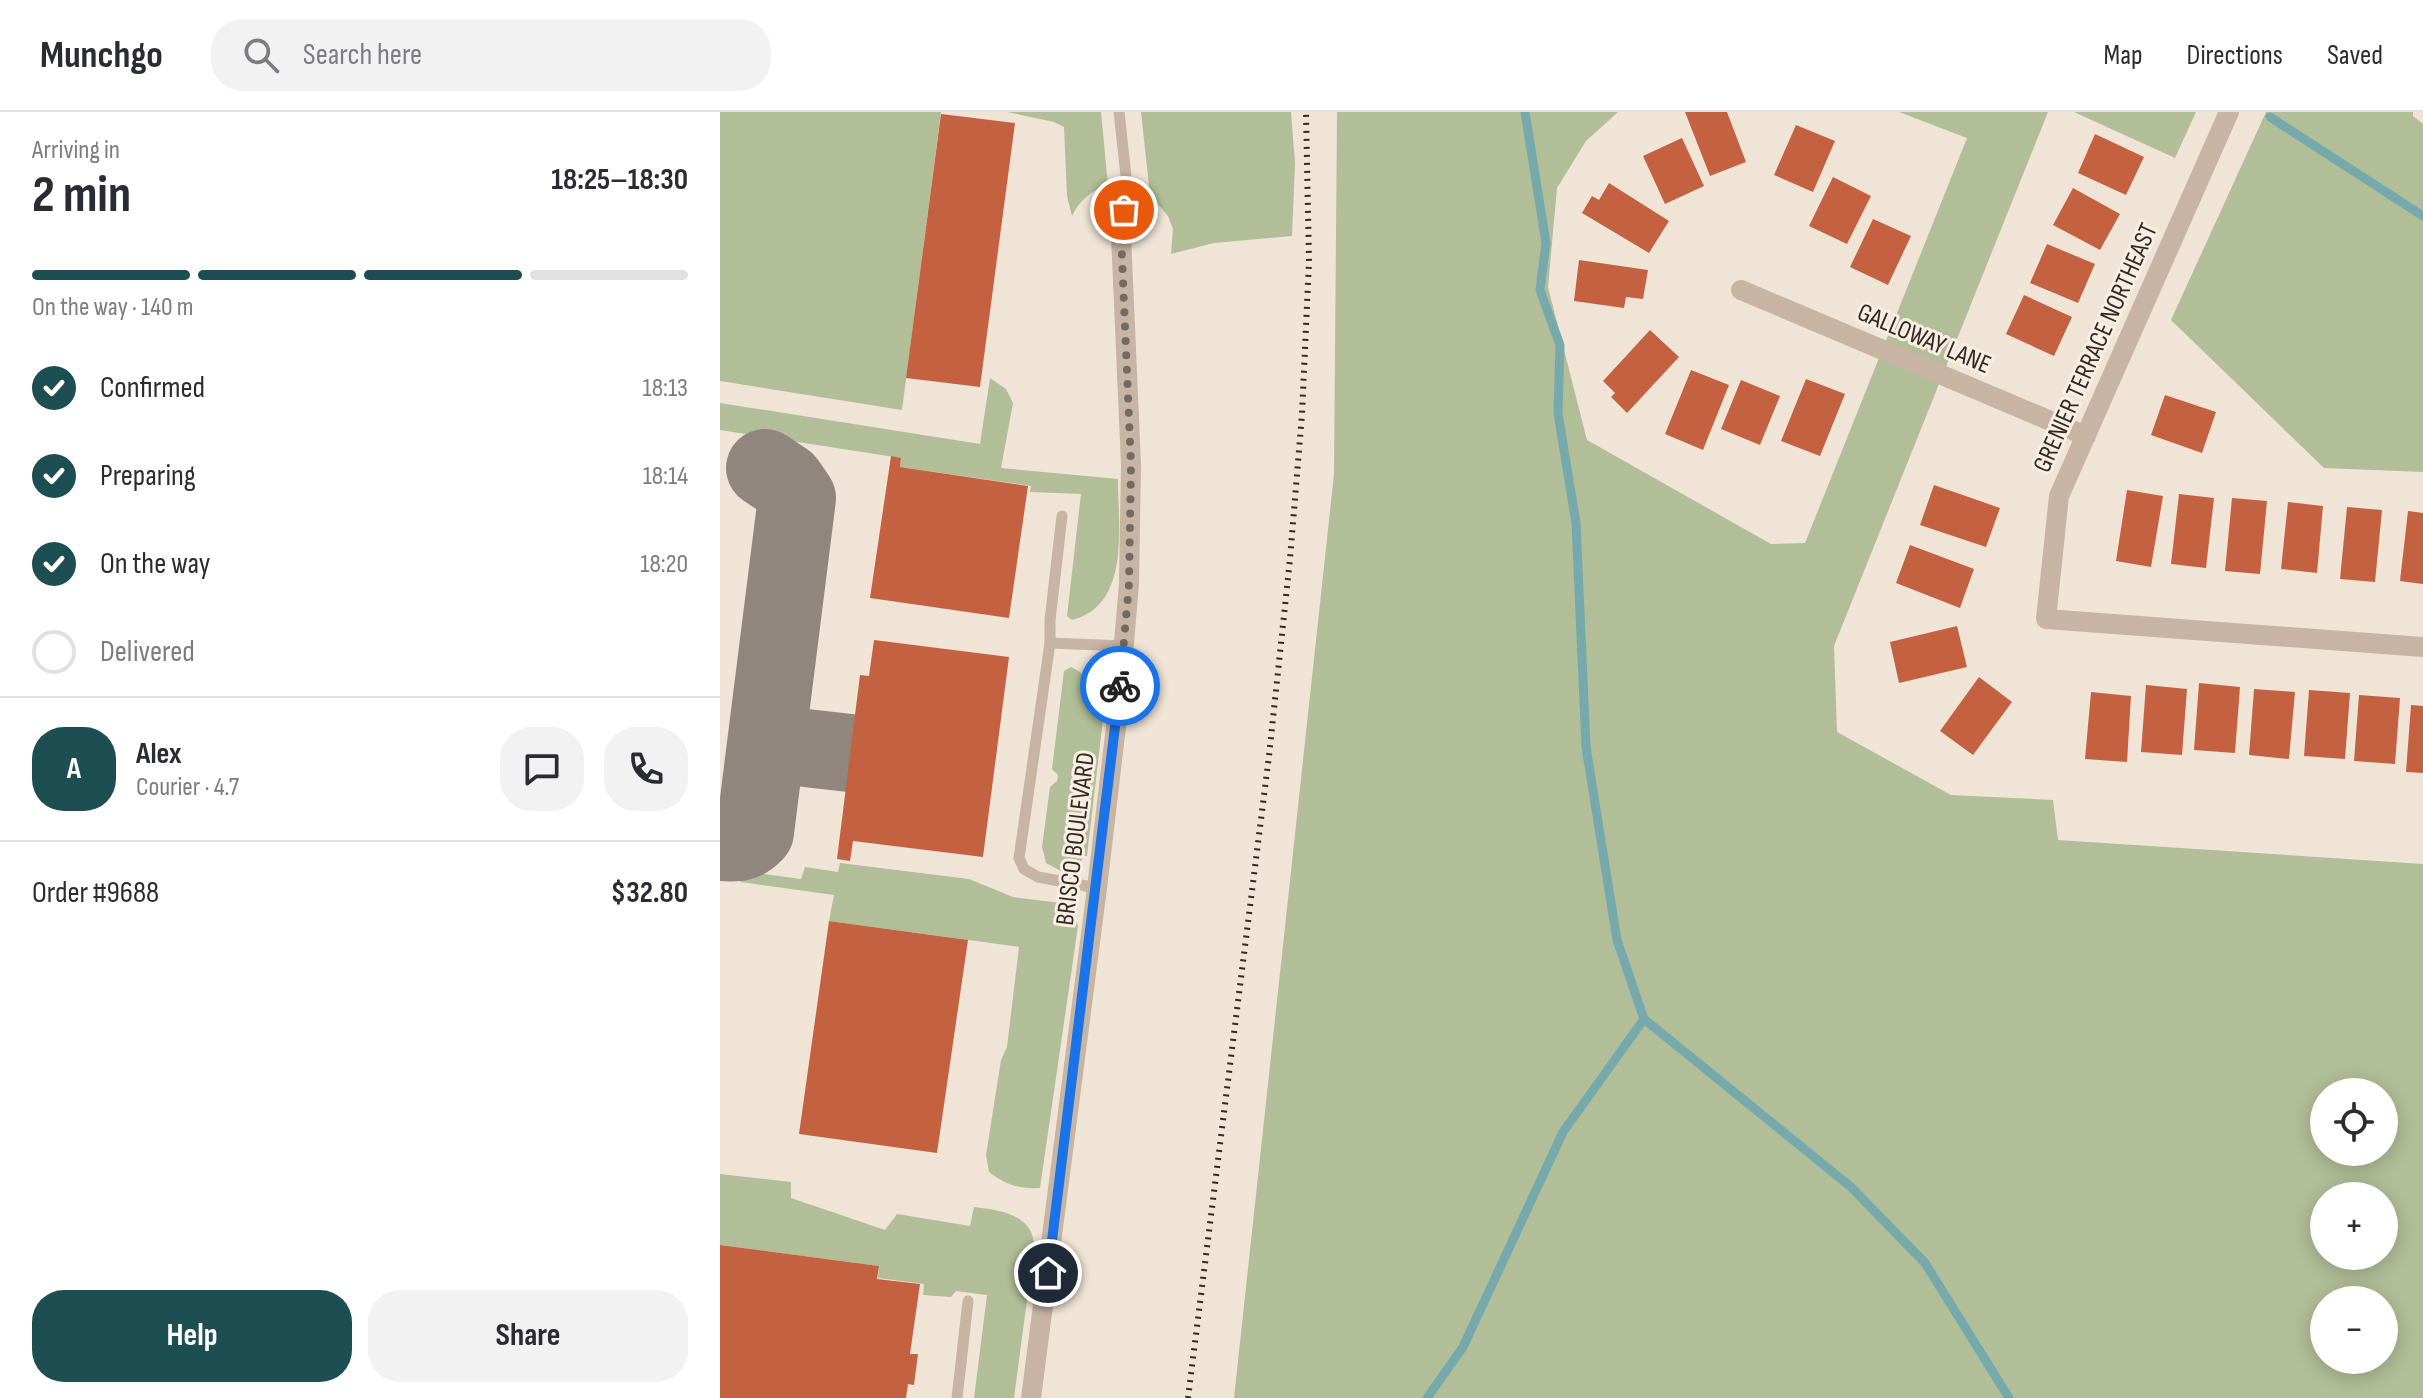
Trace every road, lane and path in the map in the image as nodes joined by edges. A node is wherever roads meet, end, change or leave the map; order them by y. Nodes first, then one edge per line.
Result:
1 (1119, 112) edge
2 (2229, 112) edge
3 (1121, 235) joint
4 (1741, 290) dead end
5 (2086, 436) junction
6 (1062, 516) dead end
7 (1050, 643) junction
8 (1124, 646) junction
9 (2423, 647) edge
10 (1097, 888) junction
11 (968, 1301) dead end
12 (957, 1398) edge
13 (1031, 1398) edge

1 - 3 lane
2 - 5 street, GRENIER TERRACE NORTHEAST
3 - 8 street, BRISCO BOULEVARD
4 - 5 street, GALLOWAY LANE
5 - 9 street, GRENIER TERRACE NORTHEAST
6 - 7 lane
7 - 8 lane
7 - 10 lane
8 - 10 street, BRISCO BOULEVARD
10 - 13 street, BRISCO BOULEVARD
11 - 12 lane

